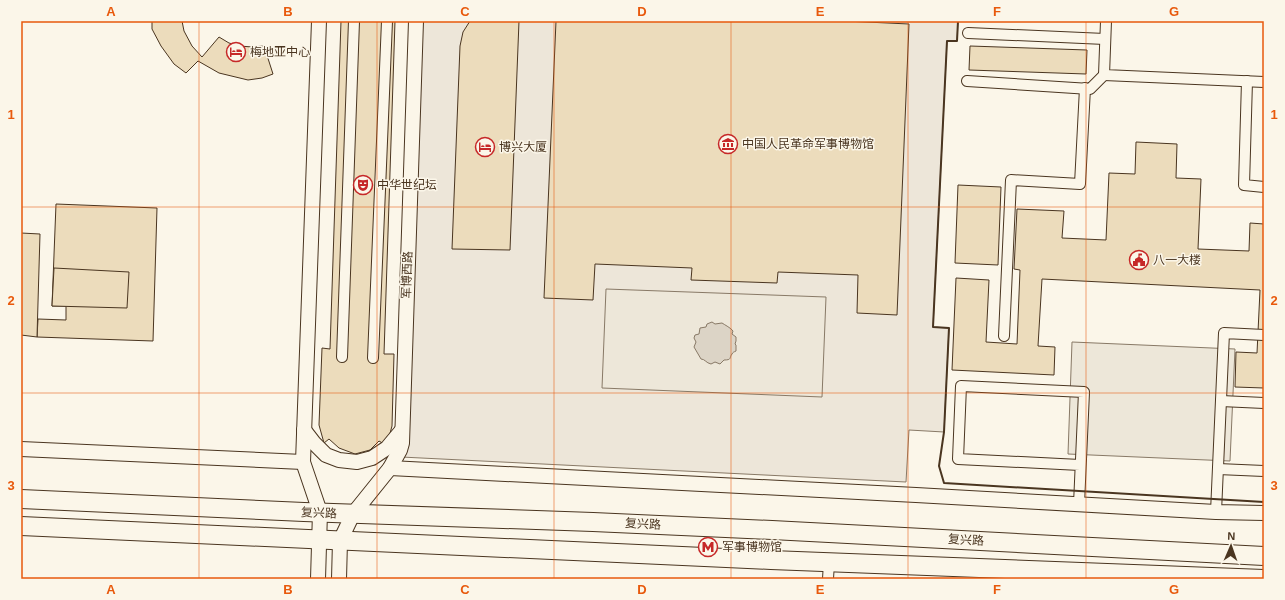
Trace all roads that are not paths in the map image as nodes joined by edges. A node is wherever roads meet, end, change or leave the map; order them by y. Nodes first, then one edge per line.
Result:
1 (319, 21) edge
2 (354, 21) edge
3 (387, 21) edge
4 (416, 21) edge
5 (1106, 21) edge
6 (968, 33) dead end
7 (1105, 39) junction
8 (1104, 75) junction
9 (967, 81) dead end
10 (1247, 81) junction
11 (1264, 82) edge
12 (1085, 88) junction
13 (1264, 187) edge
14 (1264, 335) edge
15 (1004, 336) dead end
16 (342, 357) dead end
17 (373, 358) dead end
18 (1221, 401) junction
19 (1264, 403) edge
20 (304, 430) junction
21 (402, 430) junction
22 (21, 449) edge
23 (303, 462) junction
24 (1080, 465) junction
25 (390, 468) junction
26 (1218, 469) junction
27 (1264, 471) edge
28 (21, 499) edge
29 (1078, 504) junction
30 (320, 512) junction
31 (1216, 512) junction
32 (353, 514) junction
33 (1264, 514) edge
34 (21, 526) edge
35 (319, 539) junction
36 (340, 540) junction
37 (1264, 556) edge
38 (828, 570) edge
39 (318, 579) edge
40 (338, 579) edge
41 (1264, 579) edge

1 - 20 street
2 - 16 street
3 - 17 street
4 - 21 street, 军博西路
5 - 7 street
6 - 7 street
7 - 8 street
8 - 10 street
8 - 12 street
9 - 12 street
10 - 11 street
10 - 13 street
12 - 15 street
14 - 18 street
18 - 19 street
18 - 26 street
20 - 21 street
20 - 23 street
21 - 25 street, 军博西路
22 - 23 street
23 - 30 street
24 - 24 street
24 - 29 street
25 - 29 street
25 - 32 street, 军博西路
26 - 27 street
26 - 31 street
28 - 30 highway, 复兴路
29 - 31 street
30 - 32 highway, 复兴路
30 - 35 street
31 - 33 street
32 - 36 street, 军博西路
32 - 37 highway, 复兴路
34 - 35 highway
35 - 36 highway
35 - 39 street
36 - 38 highway
36 - 40 street
38 - 41 highway

